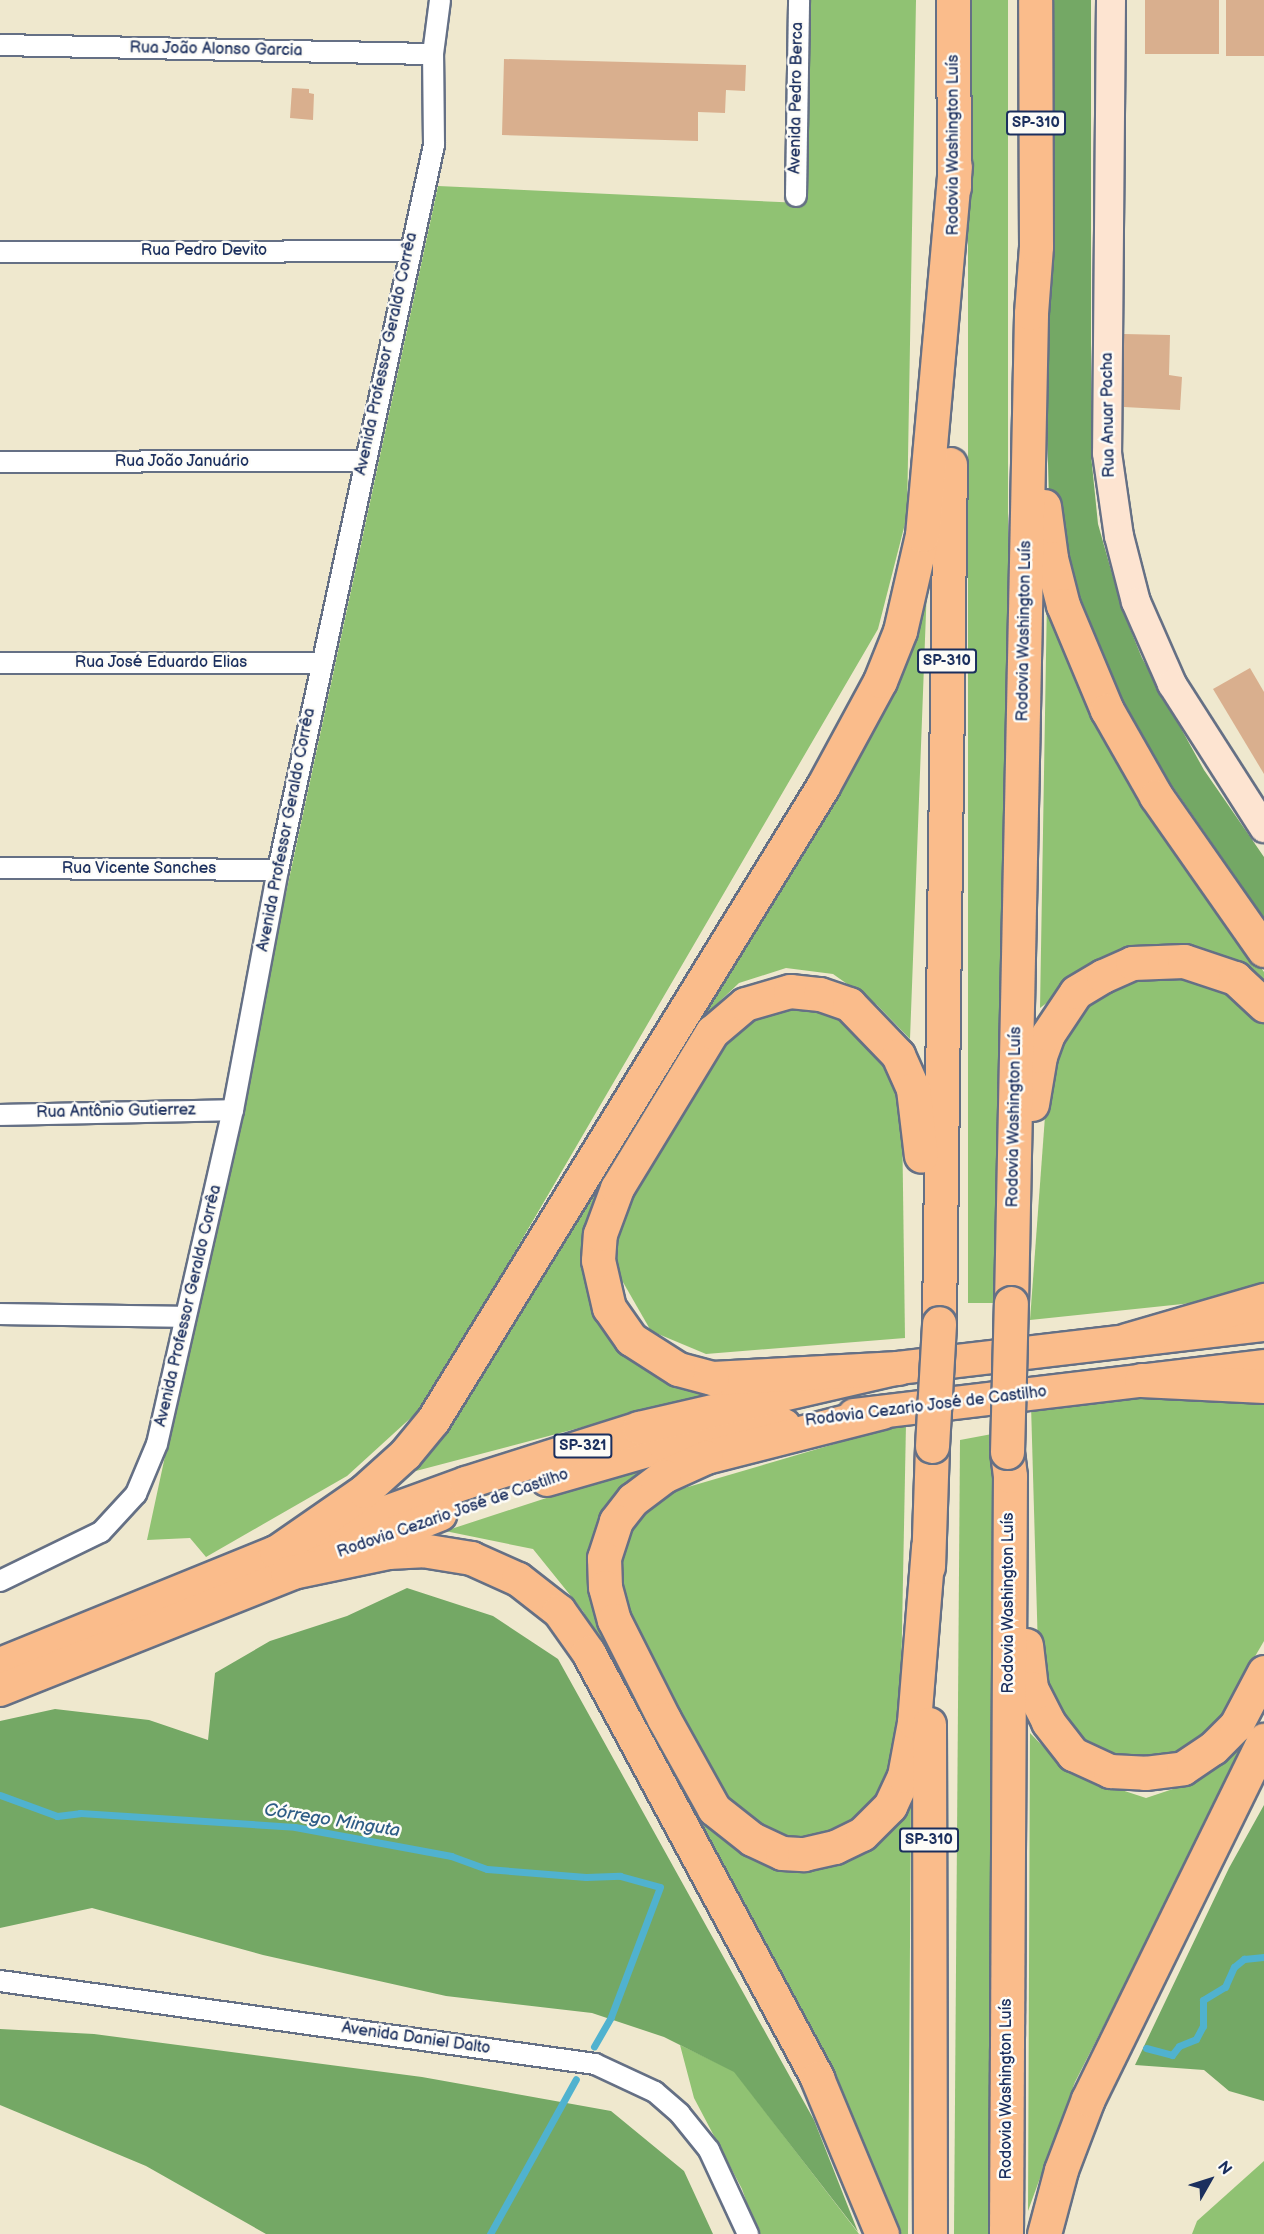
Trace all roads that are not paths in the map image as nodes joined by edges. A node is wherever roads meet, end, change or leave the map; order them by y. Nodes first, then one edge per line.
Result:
1 (440, 0) edge
2 (799, 0) edge
3 (953, 0) edge
4 (1035, 0) edge
5 (1111, 0) edge
6 (0, 45) edge
7 (433, 54) junction
8 (955, 165) junction
9 (796, 196) dead end
10 (1036, 246) junction
11 (408, 251) junction
12 (0, 252) edge
13 (0, 462) edge
14 (364, 462) junction
15 (0, 663) edge
16 (321, 663) junction
17 (1264, 828) edge
18 (0, 868) edge
19 (278, 870) junction
20 (1264, 950) edge
21 (1264, 1005) edge
22 (233, 1110) junction
23 (0, 1115) edge
24 (1012, 1237) junction
25 (1264, 1300) edge
26 (938, 1313) junction
27 (0, 1314) edge
28 (184, 1317) junction
29 (1264, 1325) edge
30 (1126, 1340) junction
31 (1264, 1366) edge
32 (898, 1368) junction
33 (1141, 1380) junction
34 (1264, 1386) edge
35 (882, 1412) junction
36 (1008, 1464) junction
37 (928, 1547) junction
38 (281, 1562) junction
39 (0, 1581) edge
40 (0, 1664) edge
41 (1264, 1672) edge
42 (0, 1690) edge
43 (1264, 1740) edge
44 (0, 1981) edge
45 (748, 2234) edge
46 (882, 2234) edge
47 (930, 2234) edge
48 (1006, 2234) edge
49 (1044, 2234) edge

1 - 7 street, Avenida Professor Geraldo Corrêa
2 - 9 street, Avenida Pedro Berca
3 - 8 highway, Rodovia Washington Luís / SP-310
4 - 10 highway, Rodovia Washington Luís / SP-310
5 - 17 street, Rua Anuar Pacha
6 - 7 street, Rua João Alonso Garcia
7 - 11 street, Avenida Professor Geraldo Corrêa
8 - 26 highway, Rodovia Washington Luís / SP-310
8 - 38 highway
10 - 20 highway
10 - 24 highway, Rodovia Washington Luís / SP-310
11 - 12 street, Rua Pedro Devito
11 - 14 street, Avenida Professor Geraldo Corrêa
13 - 14 street, Rua João Januário
14 - 16 street, Avenida Professor Geraldo Corrêa
15 - 16 street, Rua José Eduardo Elias
16 - 19 street, Avenida Professor Geraldo Corrêa
18 - 19 street, Rua Vicente Sanches
19 - 22 street, Avenida Professor Geraldo Corrêa
21 - 24 highway
22 - 23 street, Rua Antônio Gutierrez
22 - 28 street, Avenida Professor Geraldo Corrêa
24 - 36 highway, Rodovia Washington Luís / SP-310, bridge
25 - 30 highway
26 - 32 highway
26 - 37 highway, Rodovia Washington Luís / SP-310, bridge
27 - 28 street
28 - 39 street, Avenida Professor Geraldo Corrêa
29 - 30 main road, Rodovia Cezario José de Castilho
30 - 32 main road, Rodovia Cezario José de Castilho / SP-321
31 - 33 main road, Rodovia Cezario José de Castilho
32 - 38 main road, Rodovia Cezario José de Castilho / SP-321
33 - 34 highway
33 - 35 main road, Rodovia Cezario José de Castilho / SP-321
35 - 37 highway
35 - 38 main road, Rodovia Cezario José de Castilho / SP-321
36 - 41 highway
36 - 48 highway, Rodovia Washington Luís / SP-310
37 - 47 highway, Rodovia Washington Luís / SP-310
38 - 40 main road, Rodovia Cezario José de Castilho / SP-321
38 - 42 main road, Rodovia Cezario José de Castilho / SP-321
38 - 46 highway
43 - 49 highway
44 - 45 street, Avenida Daniel Dalto

